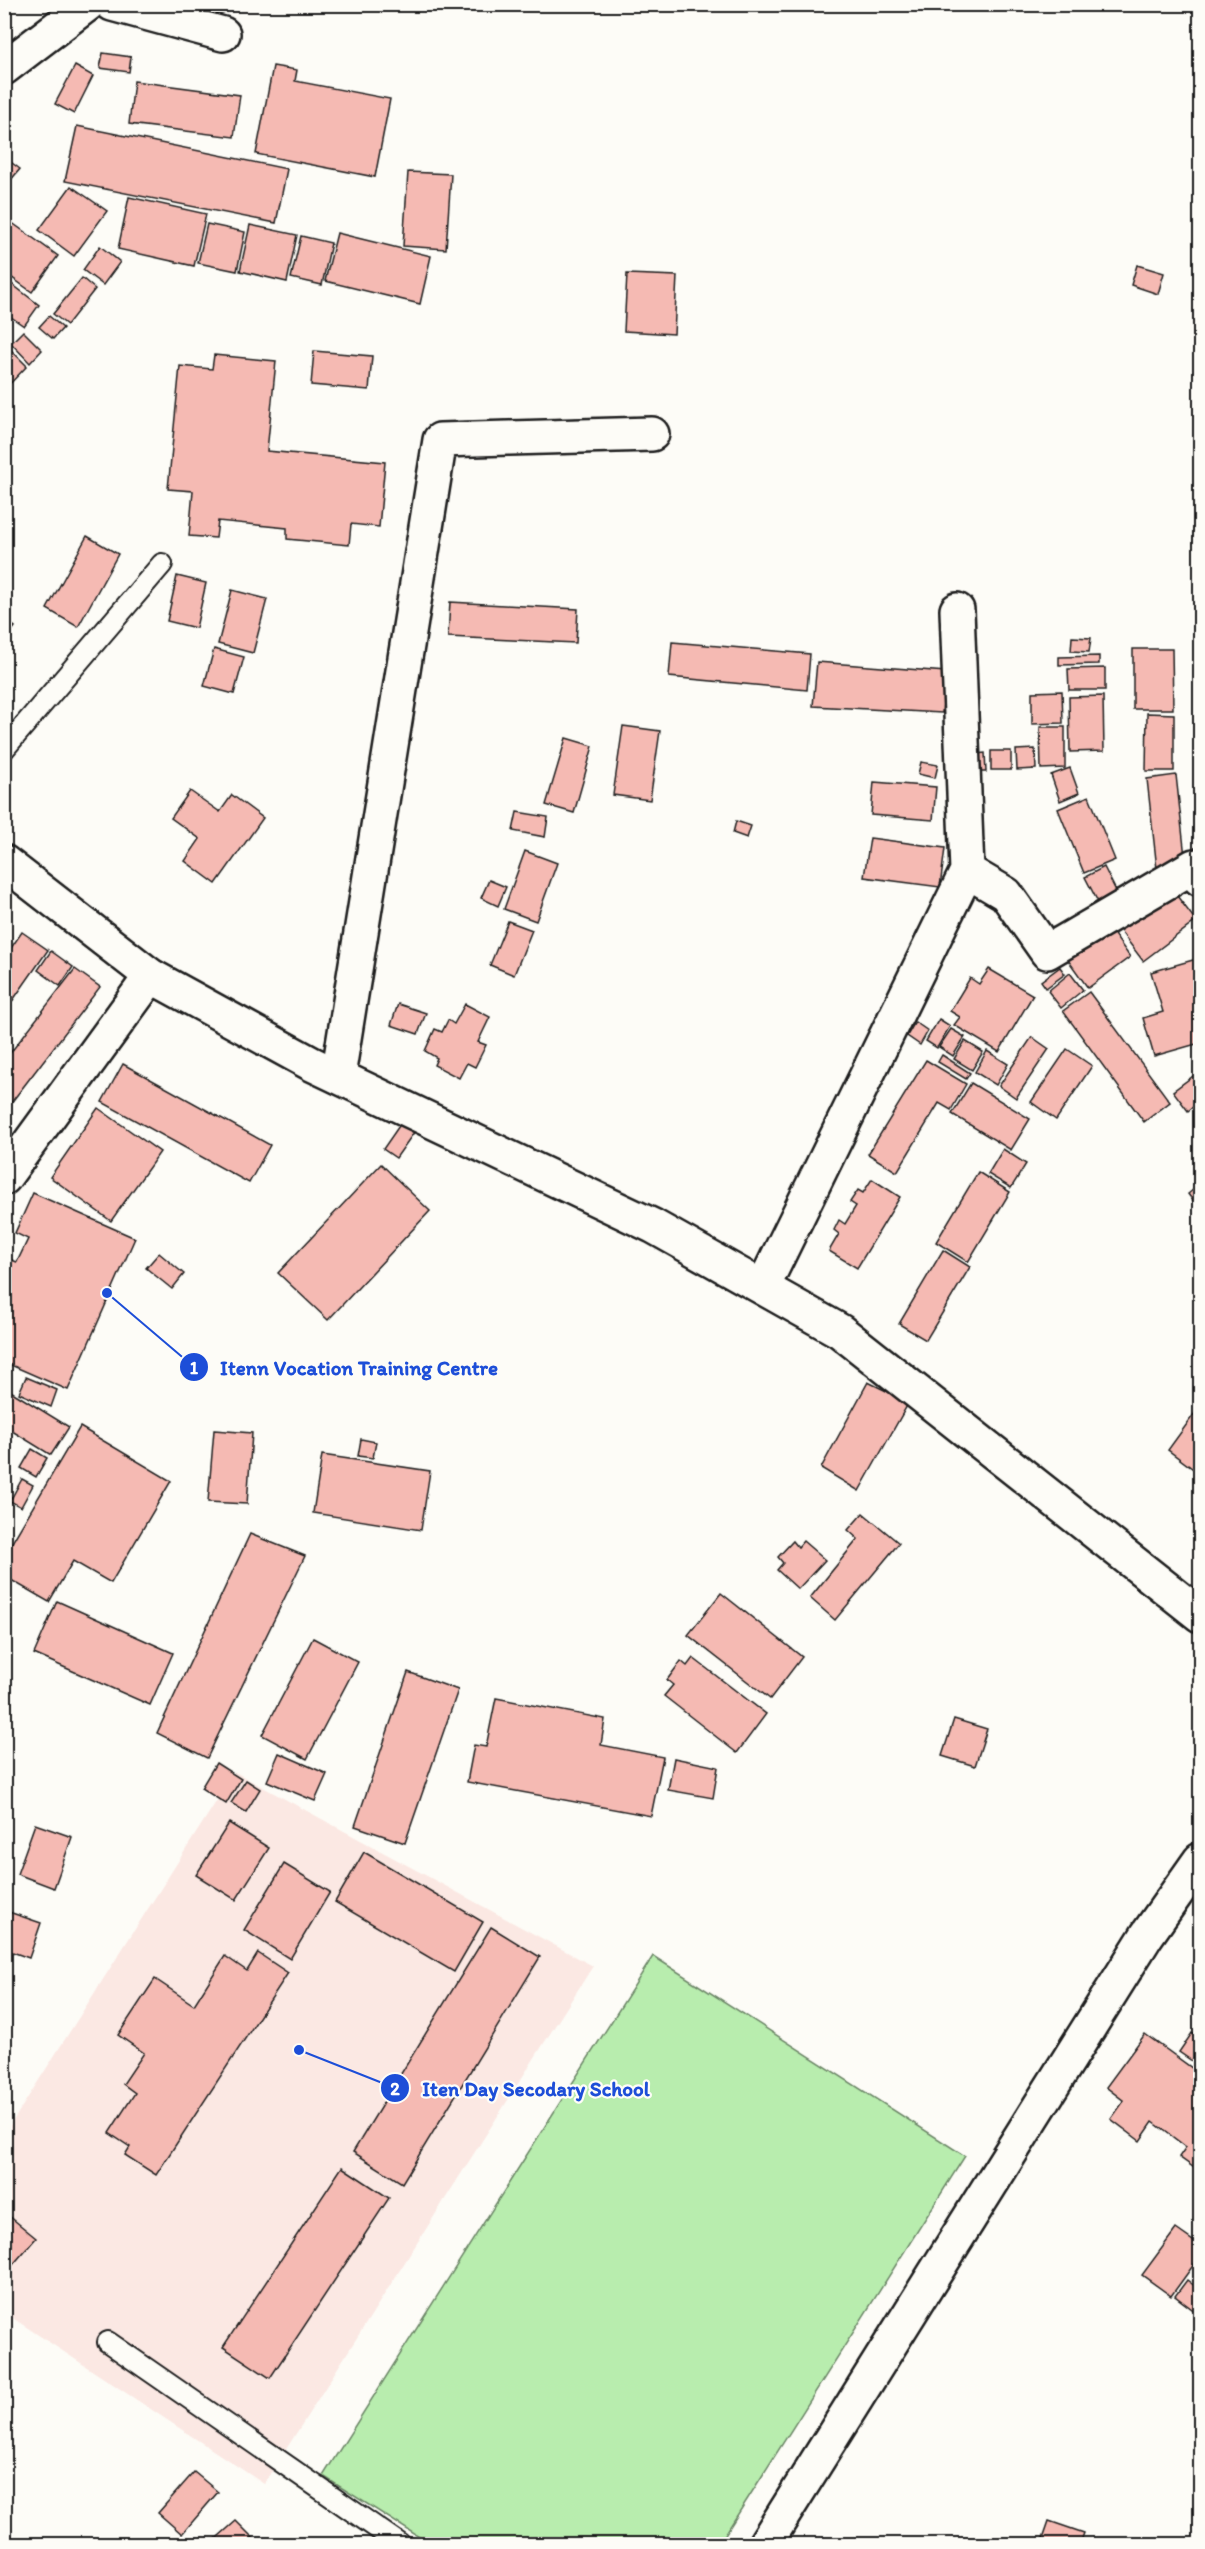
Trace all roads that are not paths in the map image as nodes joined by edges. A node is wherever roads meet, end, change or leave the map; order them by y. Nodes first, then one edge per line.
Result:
1 (88, 4) edge
2 (112, 4) edge
3 (223, 34) dead end
4 (4, 68) edge
5 (652, 434) dead end
6 (162, 564) dead end
7 (957, 610) dead end
8 (4, 749) edge
9 (4, 862) edge
10 (967, 871) junction
11 (1200, 879) edge
12 (151, 976) junction
13 (338, 1076) junction
14 (4, 1178) edge
15 (763, 1287) junction
16 (1200, 1615) edge
17 (1200, 1860) edge
18 (108, 2342) dead end
19 (400, 2544) edge
20 (765, 2544) edge

1 - 4 street
2 - 3 street
5 - 13 street
6 - 8 lane
7 - 10 street
9 - 12 street
10 - 11 street
10 - 15 street
12 - 13 street
12 - 14 street
13 - 15 street
15 - 16 street
17 - 20 street
18 - 19 lane

